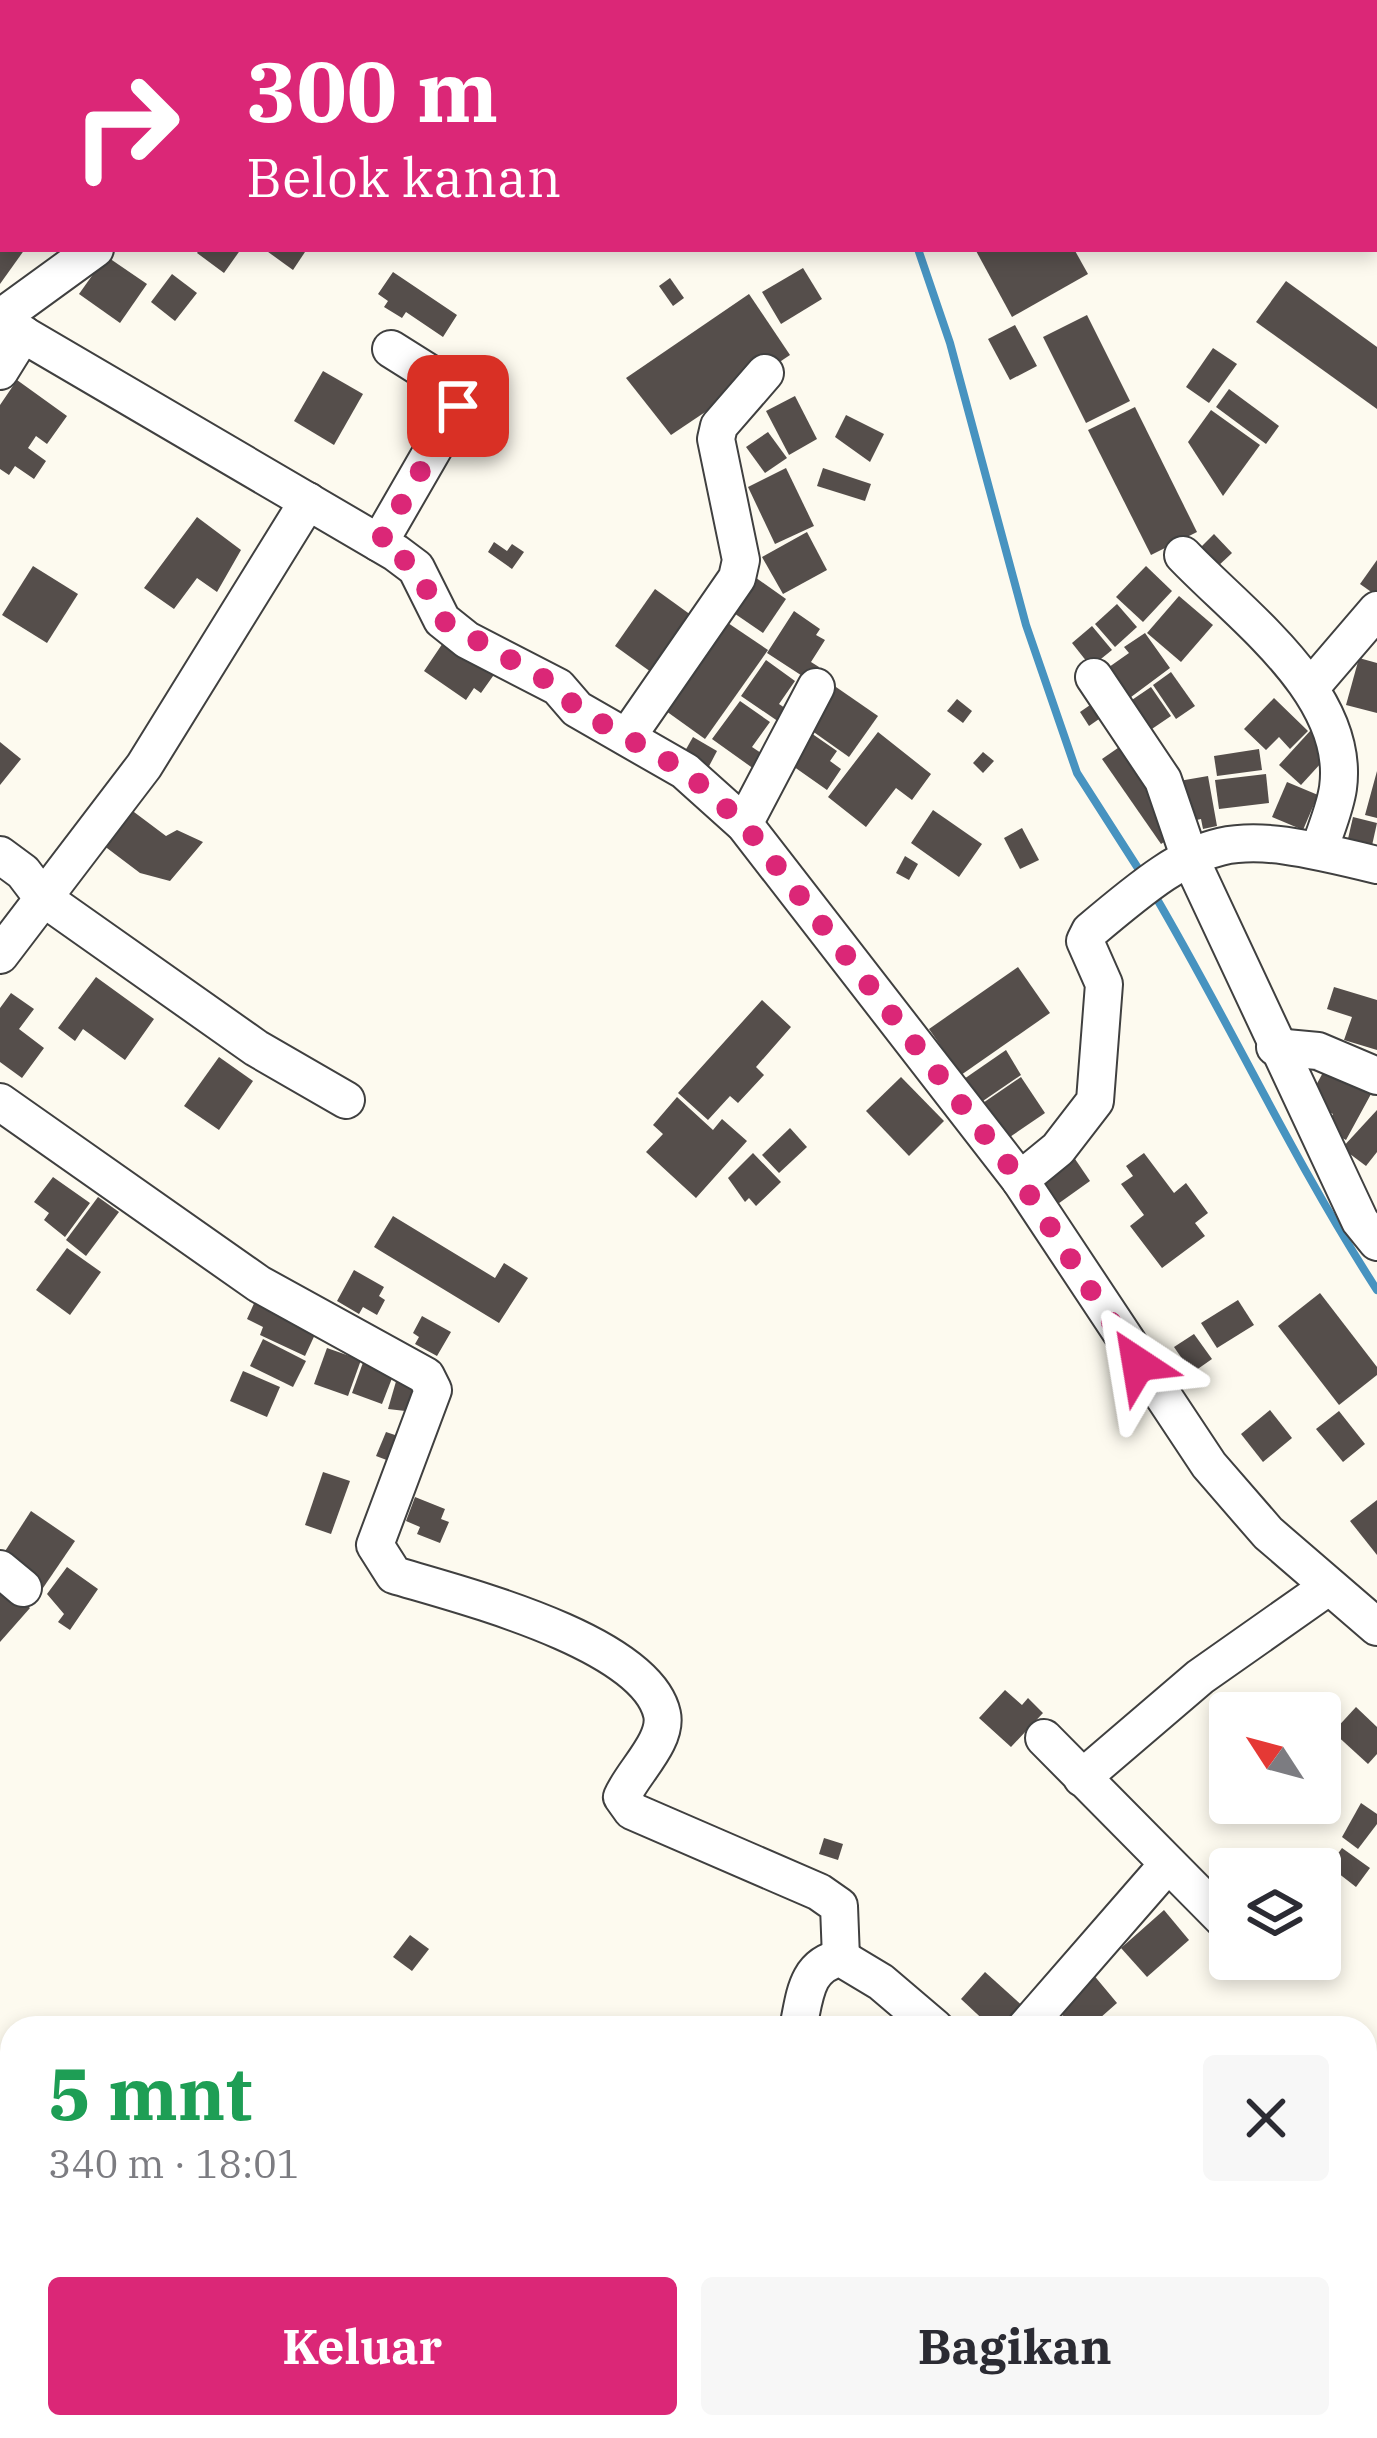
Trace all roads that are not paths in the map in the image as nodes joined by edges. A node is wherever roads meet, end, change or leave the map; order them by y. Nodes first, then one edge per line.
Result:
1 (92, 252) edge
2 (6, 344) edge
3 (391, 349) dead end
4 (765, 374) dead end
5 (297, 522) junction
6 (379, 543) junction
7 (1183, 555) dead end
8 (1377, 610) edge
9 (1094, 677) dead end
10 (816, 687) dead end
11 (1311, 687) junction
12 (627, 737) junction
13 (744, 824) junction
14 (1319, 850) junction
15 (0, 855) edge
16 (1176, 862) junction
17 (1377, 865) edge
18 (42, 897) junction
19 (0, 955) edge
20 (1272, 1036) junction
21 (1377, 1076) edge
22 (346, 1100) dead end
23 (0, 1102) edge
24 (1020, 1180) junction
25 (1377, 1242) edge
26 (1328, 1587) junction
27 (1377, 1627) edge
28 (1044, 1738) dead end
29 (1082, 1778) junction
30 (1168, 1864) junction
31 (1209, 1904) edge
32 (841, 1958) junction
33 (801, 2016) edge
34 (920, 2016) edge
35 (1035, 2016) edge

1 - 2 street
2 - 5 street
3 - 6 street
4 - 12 street
5 - 6 street
5 - 18 street
6 - 12 street
7 - 11 street
8 - 11 street
9 - 16 street
10 - 13 street
11 - 14 street
12 - 13 street
13 - 24 street
14 - 16 street
14 - 17 street
15 - 18 street
16 - 20 street
16 - 24 street
18 - 19 street
18 - 22 street
20 - 21 street
20 - 25 street
23 - 32 street
24 - 26 street
26 - 27 street
26 - 29 street
28 - 29 street
29 - 30 street
30 - 31 street
30 - 35 street
32 - 33 street
32 - 34 street

